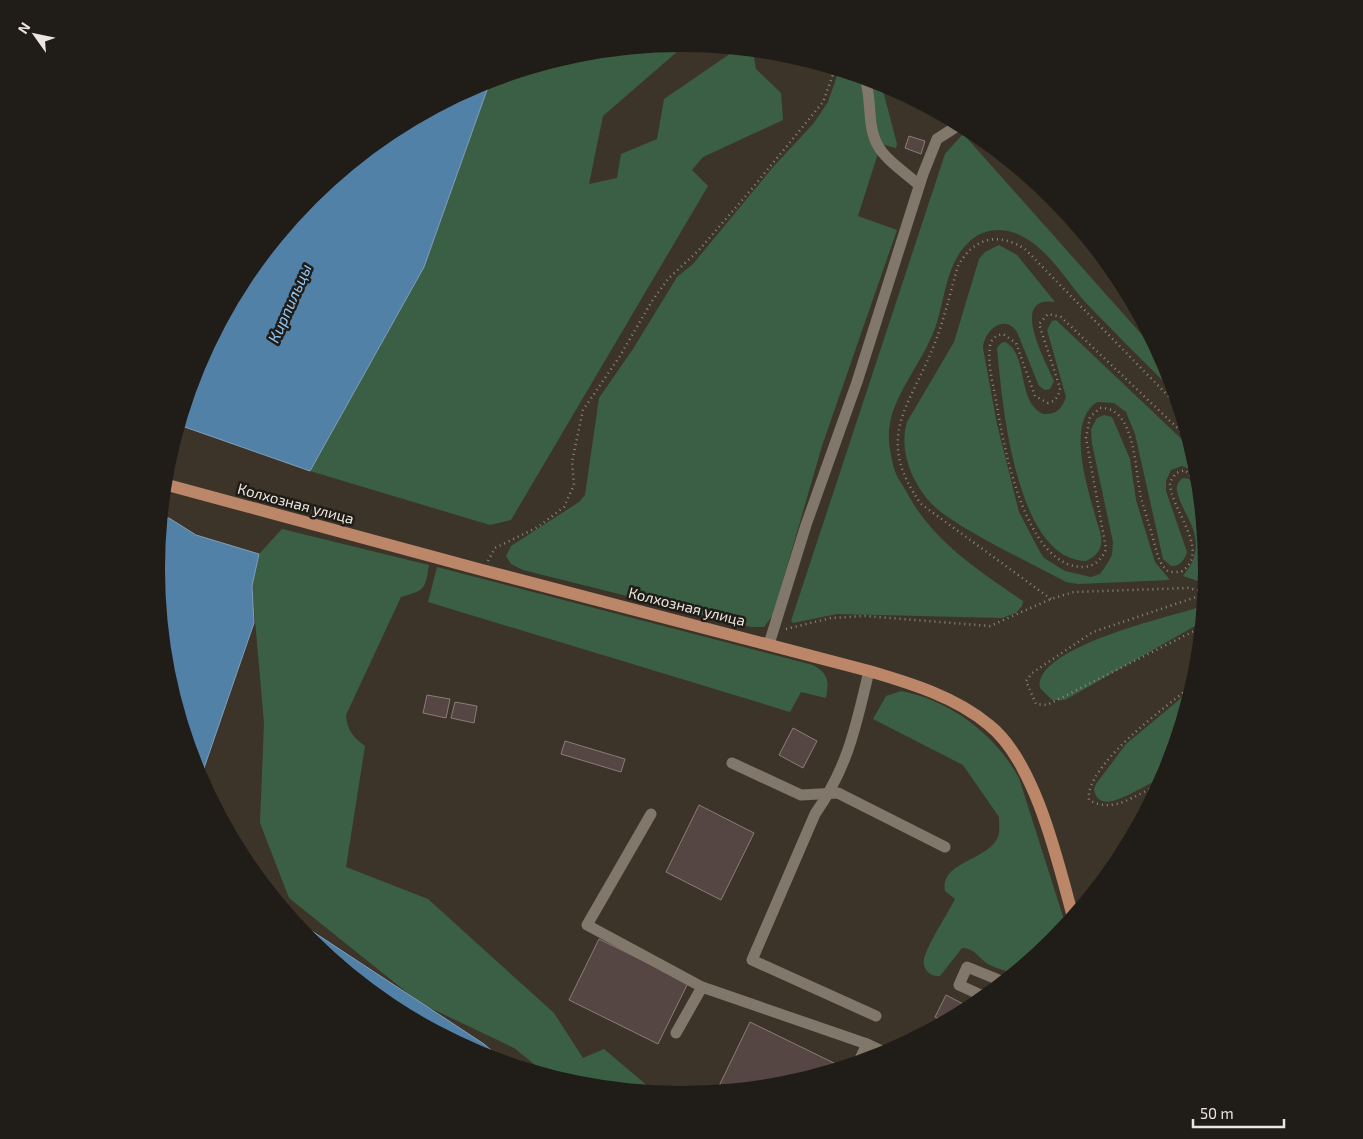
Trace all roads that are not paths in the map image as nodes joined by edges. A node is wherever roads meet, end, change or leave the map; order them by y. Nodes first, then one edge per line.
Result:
1 (868, 88) edge
2 (952, 129) edge
3 (920, 185) junction
4 (171, 486) edge
5 (771, 639) junction
6 (869, 671) junction
7 (732, 763) dead end
8 (829, 794) junction
9 (651, 814) dead end
10 (945, 848) dead end
11 (1071, 909) edge
12 (997, 979) edge
13 (702, 987) junction
14 (977, 993) edge
15 (876, 1016) dead end
16 (676, 1033) dead end
17 (867, 1044) junction
18 (876, 1048) edge
19 (863, 1053) edge

1 - 3 lane
2 - 3 lane
3 - 5 lane
4 - 5 main road, Колхозная улица
5 - 6 main road, Колхозная улица
6 - 8 lane
6 - 11 main road, Колхозная улица
7 - 8 lane
8 - 10 lane
8 - 15 lane
9 - 13 lane
12 - 14 lane
13 - 16 lane
13 - 17 lane
17 - 18 lane
17 - 19 lane

